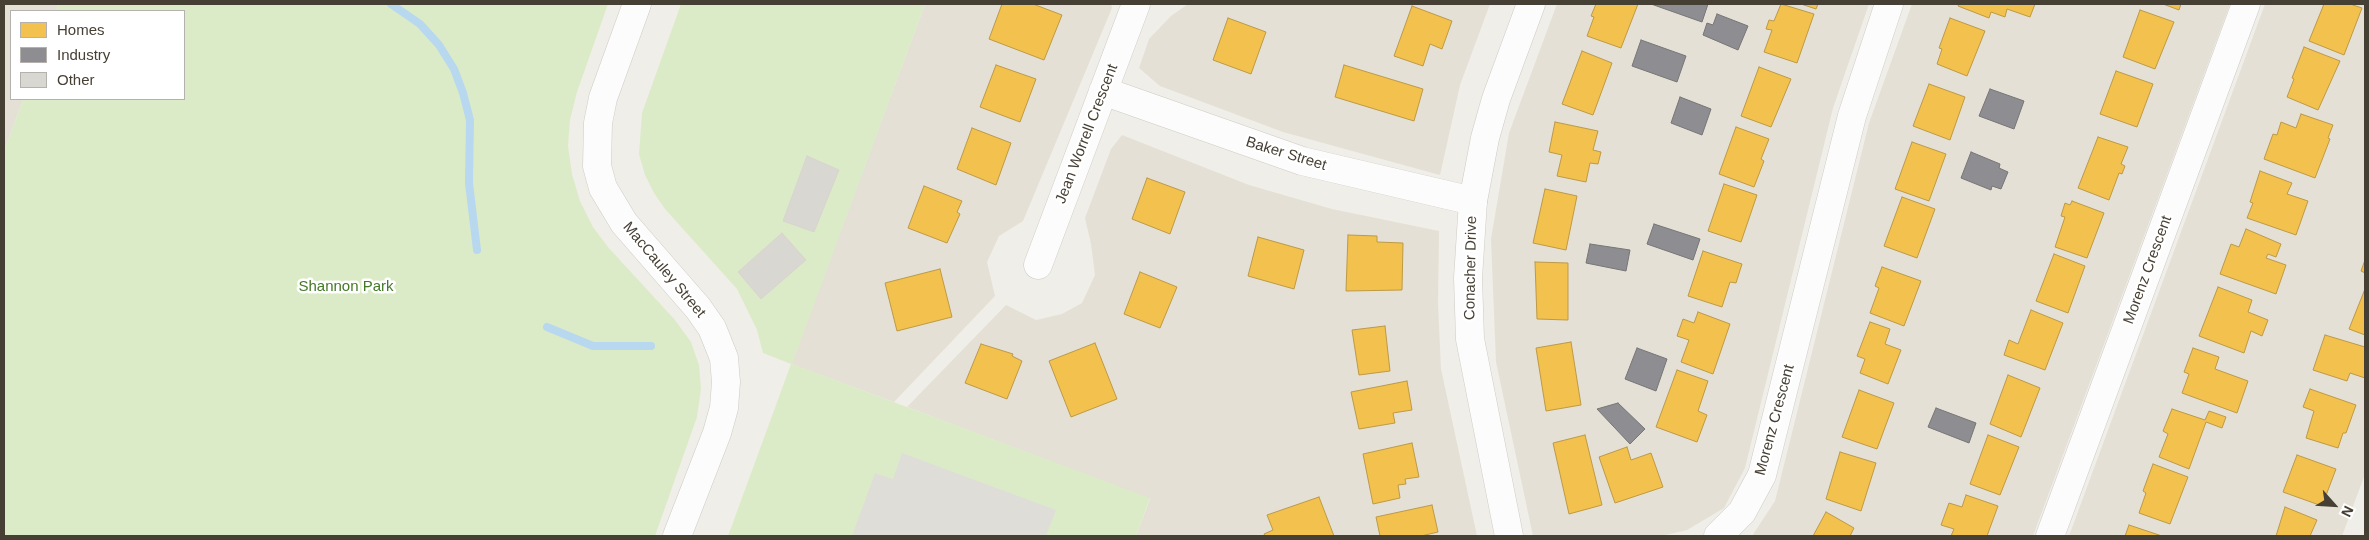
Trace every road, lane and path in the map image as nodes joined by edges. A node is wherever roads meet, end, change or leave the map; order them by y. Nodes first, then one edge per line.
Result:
1 (638, 4) edge
2 (1136, 4) edge
3 (1531, 4) edge
4 (1889, 4) edge
5 (2246, 4) edge
6 (1103, 91) junction
7 (1473, 201) junction
8 (1038, 265) dead end
9 (677, 536) edge
10 (1509, 536) edge
11 (1718, 536) edge
12 (2050, 536) edge

1 - 9 street, MacCauley Street
2 - 6 street, Jean Worrell Crescent
3 - 7 street, Conacher Drive
4 - 11 street, Morenz Crescent
5 - 12 street, Morenz Crescent
6 - 7 street, Baker Street
6 - 8 street, Jean Worrell Crescent
7 - 10 street, Conacher Drive

